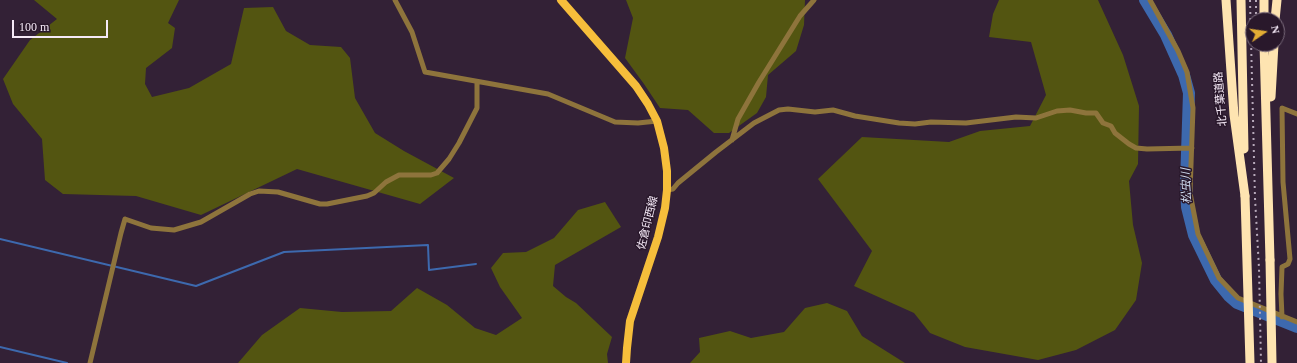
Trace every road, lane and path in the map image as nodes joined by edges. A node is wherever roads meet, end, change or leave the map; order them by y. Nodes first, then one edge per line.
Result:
1 (394, 0) edge
2 (561, 0) edge
3 (814, 0) edge
4 (1150, 0) edge
5 (1226, 0) edge
6 (1241, 0) edge
7 (1264, 0) edge
8 (1277, 0) edge
9 (1264, 12) edge
10 (1276, 12) edge
11 (1264, 52) edge
12 (1274, 52) edge
13 (477, 82) junction
14 (1297, 114) edge
15 (656, 121) junction
16 (732, 140) junction
17 (1192, 148) junction
18 (668, 190) junction
19 (1245, 196) junction
20 (1268, 230) junction
21 (1282, 317) junction
22 (1297, 322) edge
23 (90, 363) edge
24 (626, 363) edge
25 (1250, 363) edge
26 (1272, 363) edge

1 - 13 street
2 - 15 main road, 佐倉印西線
3 - 16 street
4 - 17 street
5 - 19 highway, 北千葉道路
6 - 19 highway, 北千葉道路
7 - 9 highway
8 - 10 highway
11 - 20 highway
12 - 20 highway
13 - 15 street
13 - 23 street
14 - 21 street
15 - 18 main road, 佐倉印西線
16 - 17 street
16 - 18 street
17 - 21 street
18 - 24 main road, 佐倉印西線
19 - 25 highway, 北千葉道路, bridge
20 - 26 highway, bridge
21 - 22 street

